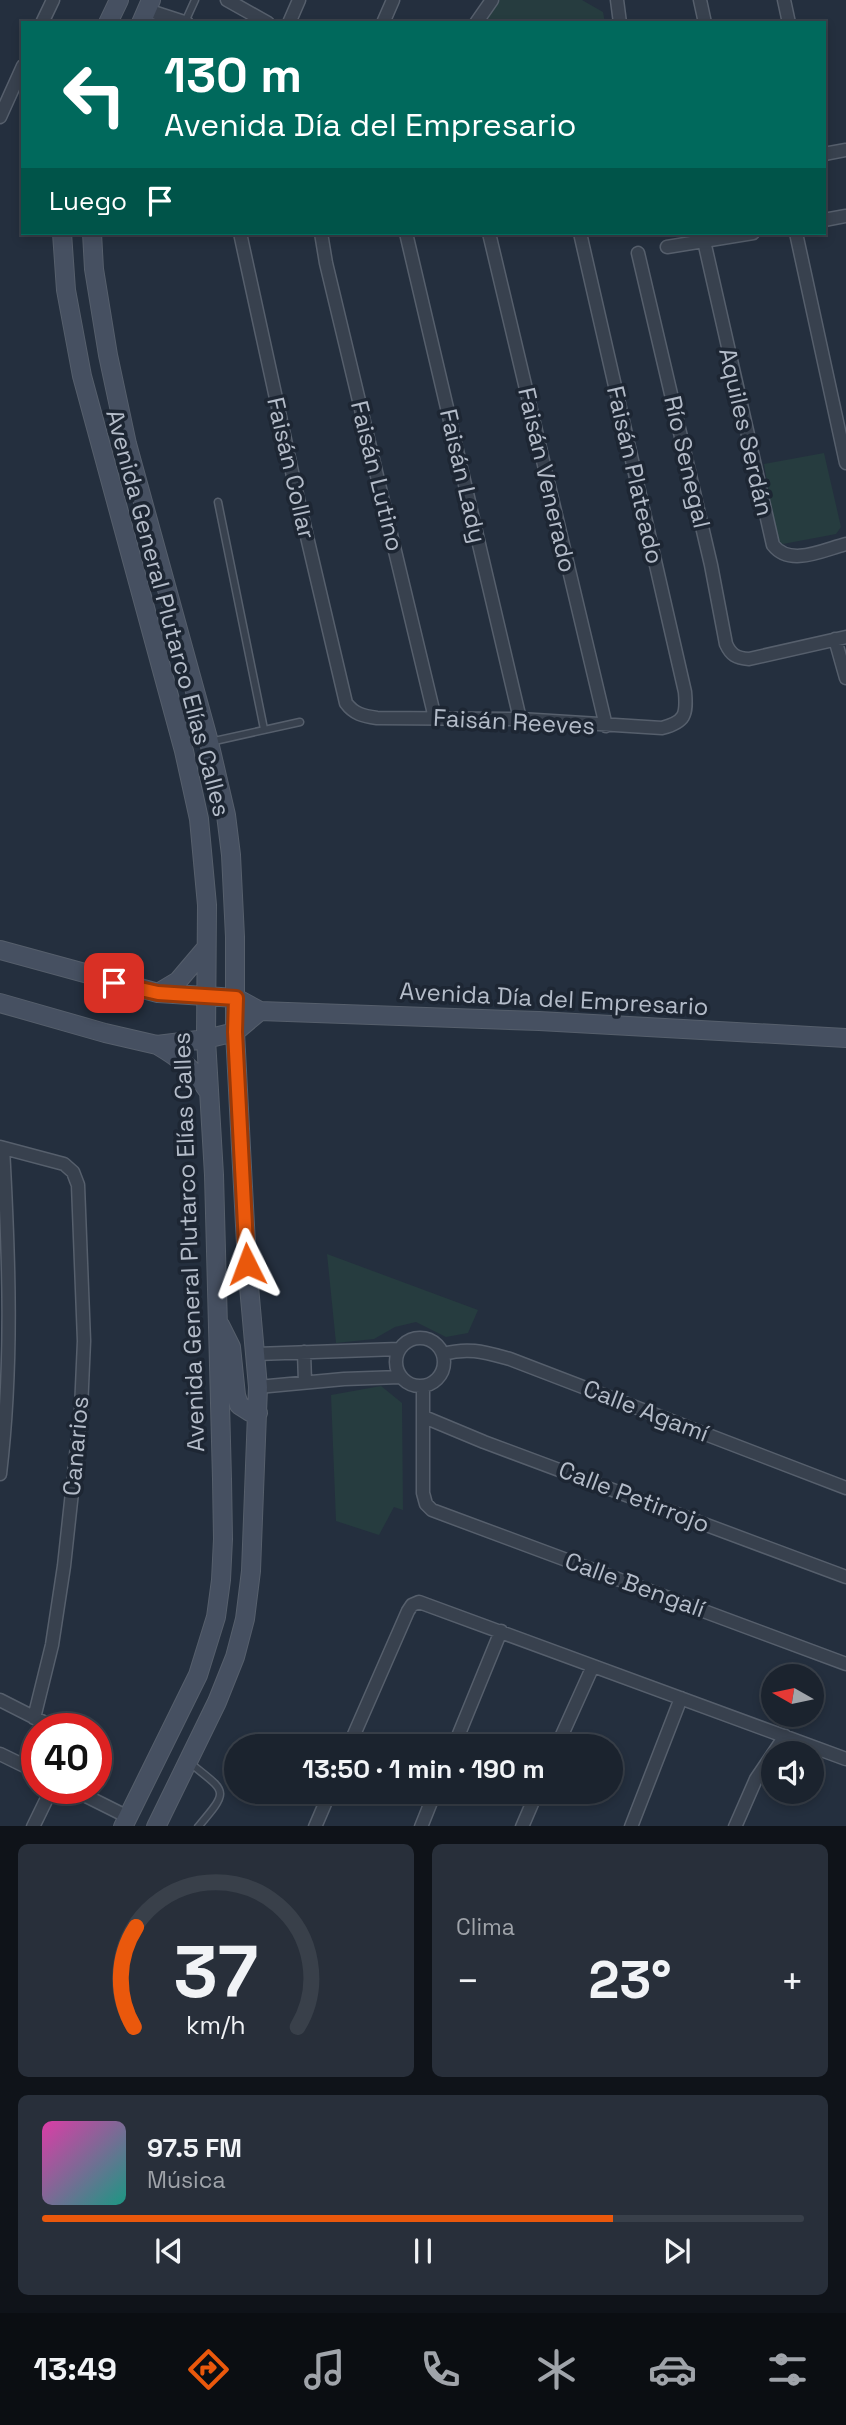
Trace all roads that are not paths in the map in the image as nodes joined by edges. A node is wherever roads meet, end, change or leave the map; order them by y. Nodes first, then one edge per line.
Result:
1 (53, 0) edge
2 (119, 0) edge
3 (195, 0) edge
4 (227, 0) edge
5 (299, 0) edge
6 (393, 0) edge
7 (492, 0) edge
8 (617, 0) edge
9 (700, 0) edge
10 (784, 0) edge
11 (146, 11) edge
12 (43, 21) edge
13 (109, 21) edge
14 (182, 21) edge
15 (186, 21) edge
16 (264, 21) edge
17 (290, 21) edge
18 (384, 21) edge
19 (477, 21) edge
20 (620, 21) edge
21 (705, 21) edge
22 (789, 21) edge
23 (21, 70) edge
24 (0, 117) edge
25 (846, 150) edge
26 (826, 154) edge
27 (846, 216) edge
28 (826, 220) edge
29 (62, 235) edge
30 (92, 235) edge
31 (240, 235) edge
32 (321, 235) edge
33 (406, 235) edge
34 (489, 235) edge
35 (580, 235) edge
36 (741, 235) edge
37 (796, 235) edge
38 (704, 241) junction
39 (667, 247) dead end
40 (638, 253) dead end
41 (846, 463) edge
42 (115, 498) junction
43 (218, 502) dead end
44 (145, 512) junction
45 (846, 544) edge
46 (841, 638) edge
47 (846, 678) edge
48 (346, 703) joint
49 (435, 718) junction
50 (684, 718) joint
51 (520, 719) junction
52 (300, 722) dead end
53 (606, 726) junction
54 (264, 729) junction
55 (209, 742) junction
56 (206, 948) junction
57 (0, 950) edge
58 (158, 993) junction
59 (207, 997) junction
60 (236, 998) junction
61 (0, 1003) edge
62 (260, 1011) junction
63 (235, 1032) junction
64 (846, 1038) edge
65 (206, 1039) junction
66 (157, 1045) junction
67 (209, 1093) junction
68 (1, 1147) edge
69 (217, 1319) junction
70 (399, 1349) junction
71 (304, 1352) junction
72 (256, 1354) junction
73 (443, 1354) junction
74 (400, 1377) junction
75 (305, 1382) junction
76 (423, 1387) junction
77 (258, 1388) junction
78 (258, 1413) junction
79 (424, 1417) junction
80 (0, 1474) edge
81 (846, 1488) edge
82 (846, 1577) edge
83 (501, 1631) junction
84 (846, 1664) edge
85 (593, 1667) junction
86 (681, 1698) junction
87 (0, 1700) edge
88 (25, 1713) edge
89 (35, 1713) edge
90 (354, 1734) edge
91 (459, 1734) edge
92 (562, 1734) edge
93 (785, 1736) junction
94 (0, 1754) edge
95 (846, 1759) edge
96 (188, 1762) junction
97 (21, 1764) edge
98 (44, 1804) edge
99 (96, 1804) edge
100 (324, 1804) edge
101 (430, 1804) edge
102 (532, 1804) edge
103 (125, 1822) edge
104 (33, 1826) edge
105 (156, 1826) edge
106 (198, 1826) edge
107 (314, 1826) edge
108 (421, 1826) edge
109 (522, 1826) edge
110 (631, 1826) edge
111 (735, 1826) edge

1 - 12 street
2 - 13 street
3 - 15 lane
4 - 16 street
5 - 17 street
6 - 18 street
7 - 19 street
8 - 20 street
9 - 21 street
10 - 22 street
11 - 14 street
23 - 24 street
25 - 26 street
27 - 28 street
29 - 42 street, Avenida General Plutarco Elías Calles
30 - 44 street, Avenida General Plutarco Elías Calles
31 - 48 street, Faisán Collar
32 - 49 street, Faisán Lutino
33 - 51 street, Faisán Lady
34 - 53 street, Faisán Venerado
35 - 50 street, Faisán Plateado
36 - 38 street
37 - 41 street
38 - 39 street
38 - 45 street, Aquiles Serdán
40 - 46 street, Río Senegal
42 - 44 street
42 - 56 street, Avenida General Plutarco Elías Calles
43 - 54 lane
44 - 55 street, Avenida General Plutarco Elías Calles
46 - 47 street
48 - 49 street, Faisán Reeves
49 - 51 street, Faisán Reeves
50 - 53 street, Faisán Reeves
51 - 53 street, Faisán Reeves
52 - 54 lane
54 - 55 lane
55 - 60 street, Avenida General Plutarco Elías Calles
56 - 58 street
56 - 59 street, Avenida General Plutarco Elías Calles
57 - 58 street, Avenida Día del Empresario
58 - 59 street, Avenida Día del Empresario
59 - 60 street, Avenida Día del Empresario
59 - 65 street, Avenida General Plutarco Elías Calles
60 - 62 street, Avenida Día del Empresario
60 - 63 street, Avenida General Plutarco Elías Calles
61 - 66 street
62 - 63 street
62 - 64 street, Avenida Día del Empresario
63 - 65 street
63 - 72 street, Avenida General Plutarco Elías Calles
65 - 66 street
65 - 67 street, Avenida General Plutarco Elías Calles
66 - 67 street
67 - 69 street, Avenida General Plutarco Elías Calles
68 - 80 street
68 - 89 street, Canarios
69 - 78 street
69 - 103 street, Avenida General Plutarco Elías Calles
70 - 71 street
70 - 73 street
70 - 74 street
71 - 72 street
71 - 75 street
72 - 77 street, Avenida General Plutarco Elías Calles
73 - 76 street
73 - 81 street, Calle Agamí
74 - 75 street
74 - 76 street
75 - 77 street
76 - 79 street
77 - 78 street, Avenida General Plutarco Elías Calles
78 - 96 street, Avenida General Plutarco Elías Calles
79 - 82 street, Calle Petirrojo
79 - 84 street, Calle Bengalí
83 - 85 street
83 - 90 street
83 - 91 street
85 - 86 street
85 - 92 street
86 - 93 street
86 - 110 street
87 - 88 street
93 - 95 street
93 - 111 street
94 - 97 street
96 - 105 street, Avenida General Plutarco Elías Calles
96 - 106 lane
98 - 104 street
99 - 103 street
100 - 107 street
101 - 108 street
102 - 109 street

